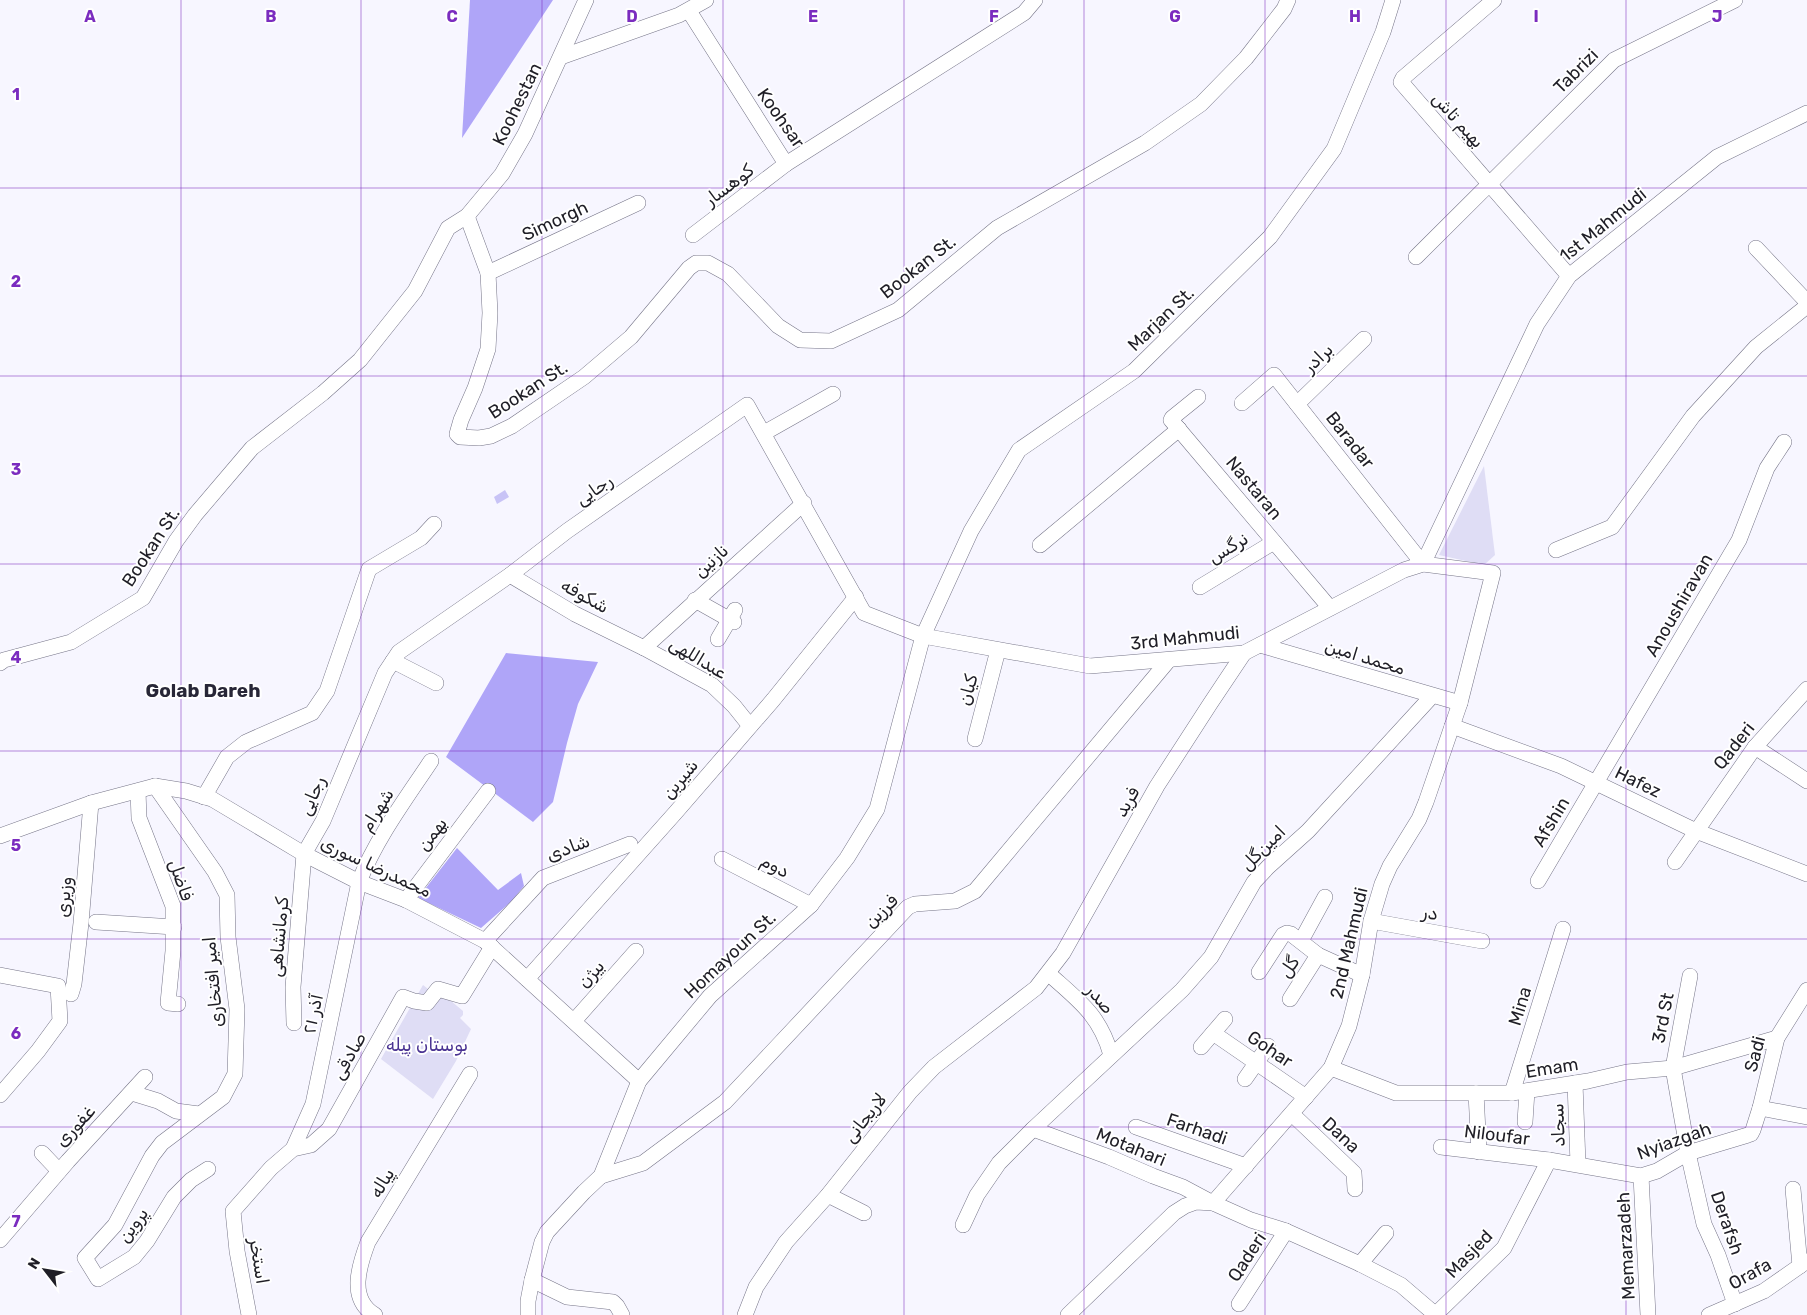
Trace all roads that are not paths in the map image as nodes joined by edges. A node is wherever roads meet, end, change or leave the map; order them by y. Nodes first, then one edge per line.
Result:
1 (586, 0) edge
2 (706, 0) edge
3 (1035, 0) edge
4 (1288, 0) edge
5 (1394, 0) edge
6 (1494, 0) edge
7 (1735, 0) edge
8 (689, 11) junction
9 (561, 57) junction
10 (1807, 113) edge
11 (786, 164) junction
12 (1490, 184) junction
13 (638, 203) dead end
14 (467, 216) junction
15 (693, 234) dead end
16 (1756, 248) dead end
17 (1416, 257) dead end
18 (488, 273) junction
19 (1569, 276) junction
20 (1807, 304) edge
21 (1364, 339) dead end
22 (833, 394) dead end
23 (1198, 397) dead end
24 (1242, 403) dead end
25 (1297, 404) junction
26 (1179, 429) junction
27 (764, 433) junction
28 (1784, 442) dead end
29 (804, 503) junction
30 (434, 524) dead end
31 (1274, 542) junction
32 (1040, 545) dead end
33 (1556, 550) dead end
34 (1423, 564) junction
35 (1493, 573) joint
36 (510, 575) junction
37 (1200, 587) dead end
38 (856, 597) junction
39 (695, 600) junction
40 (1330, 608) junction
41 (923, 636) junction
42 (718, 639) dead end
43 (1260, 645) junction
44 (644, 648) junction
45 (998, 650) junction
46 (1244, 653) junction
47 (393, 660) junction
48 (1168, 661) junction
49 (0, 663) edge
50 (436, 683) dead end
51 (1807, 689) edge
52 (1432, 696) junction
53 (1460, 703) junction
54 (750, 726) junction
55 (1452, 726) junction
56 (975, 739) dead end
57 (1755, 747) junction
58 (431, 761) dead end
59 (1807, 780) edge
60 (1596, 782) junction
61 (155, 786) junction
62 (138, 791) junction
63 (488, 791) dead end
64 (204, 797) junction
65 (91, 803) junction
66 (1696, 830) junction
67 (0, 836) edge
68 (630, 844) dead end
69 (304, 854) junction
70 (722, 859) dead end
71 (1675, 862) dead end
72 (1807, 874) edge
73 (1538, 881) dead end
74 (359, 882) junction
75 (1325, 896) dead end
76 (406, 900) junction
77 (811, 906) junction
78 (1371, 921) junction
79 (96, 922) dead end
80 (174, 927) junction
81 (1563, 928) dead end
82 (1301, 941) junction
83 (1482, 941) dead end
84 (489, 944) junction
85 (636, 951) dead end
86 (1318, 955) junction
87 (1258, 972) dead end
88 (1048, 974) junction
89 (0, 975) edge
90 (1362, 975) junction
91 (1690, 976) dead end
92 (527, 979) junction
93 (1807, 990) edge
94 (71, 994) dead end
95 (1290, 999) dead end
96 (178, 1004) dead end
97 (1225, 1019) dead end
98 (574, 1022) junction
99 (294, 1024) dead end
100 (1213, 1033) junction
101 (1777, 1038) junction
102 (1268, 1046) dead end
103 (1201, 1047) dead end
104 (1111, 1055) junction
105 (1257, 1063) junction
106 (1331, 1068) junction
107 (1673, 1068) junction
108 (470, 1074) dead end
109 (145, 1077) dead end
110 (1245, 1079) dead end
111 (639, 1081) junction
112 (1575, 1083) junction
113 (1520, 1092) junction
114 (132, 1093) junction
115 (1476, 1093) junction
116 (0, 1096) edge
117 (1306, 1097) junction
118 (1760, 1108) junction
119 (199, 1114) junction
120 (1292, 1114) junction
121 (1807, 1117) edge
122 (1526, 1122) dead end
123 (1136, 1127) dead end
124 (1033, 1129) junction
125 (1751, 1134) joint
126 (1441, 1147) dead end
127 (293, 1149) junction
128 (1479, 1152) junction
129 (42, 1153) dead end
130 (1688, 1153) junction
131 (1549, 1160) junction
132 (1578, 1164) junction
133 (1246, 1166) junction
134 (208, 1169) dead end
135 (59, 1171) junction
136 (601, 1176) junction
137 (1641, 1176) junction
138 (1355, 1189) dead end
139 (1793, 1189) dead end
140 (828, 1196) junction
141 (1213, 1203) junction
142 (234, 1211) joint
143 (864, 1213) dead end
144 (963, 1225) dead end
145 (1286, 1231) junction
146 (1386, 1233) dead end
147 (0, 1240) edge
148 (85, 1258) joint
149 (1360, 1264) junction
150 (1804, 1264) edge
151 (532, 1280) junction
152 (1239, 1304) dead end
153 (1735, 1304) junction
154 (249, 1315) edge
155 (375, 1315) edge
156 (528, 1315) edge
157 (622, 1315) edge
158 (744, 1315) edge
159 (1068, 1315) edge
160 (1435, 1315) edge
161 (1648, 1315) edge
162 (1709, 1315) edge

1 - 9 street, Koohestan
2 - 8 street
3 - 11 street, Koohsar
4 - 18 street, Bookan St.
5 - 41 street, Marjan St.
6 - 12 street, بهیم تاش
7 - 12 street, Tabrizi
8 - 9 street
8 - 11 street, Koohsar
9 - 14 street, Koohestan
10 - 19 street, 1st Mahmudi
11 - 15 street, کوهسار
12 - 17 street, Tabrizi
12 - 19 street, بهیم تاش
13 - 18 street, Simorgh
14 - 18 street, Bookan St.
14 - 49 street, Bookan St.
16 - 20 street
19 - 34 street, 1st Mahmudi
20 - 33 street
21 - 25 street, برادر
22 - 27 street
23 - 26 street
24 - 25 street, Baradar
25 - 34 street, Baradar
26 - 31 street, Nastaran
26 - 32 street
27 - 29 street, رجایی
27 - 36 street, رجایی
28 - 60 street, Anoushiravan
29 - 38 street, رجایی
29 - 39 street, نازنین
30 - 64 street
31 - 37 street, نرگس
31 - 40 street, Nastaran
34 - 35 street, 3rd Mahmudi
34 - 40 street, 3rd Mahmudi
35 - 53 street, 2nd Mahmudi
36 - 44 street, شکوفه
36 - 47 street, رجایی
38 - 41 street, رجایی
38 - 54 street, شیرین
39 - 42 street
39 - 44 street, نازنین
40 - 43 street, 3rd Mahmudi
41 - 45 street, 3rd Mahmudi
41 - 77 street, Homayoun St.
43 - 46 street, 3rd Mahmudi
43 - 52 street, محمد امین
44 - 54 street, عبداللهی
45 - 48 street, 3rd Mahmudi
45 - 56 street, کیان
46 - 48 street, 3rd Mahmudi
46 - 88 street, فرید
47 - 50 street
47 - 69 street, رجایی
48 - 136 street, فرزین
51 - 57 street, Qaderi
52 - 53 street, محمد امین
52 - 104 street, امین‌گل
53 - 55 street, 2nd Mahmudi
54 - 92 street, شیرین
55 - 60 street, Hafez
55 - 78 street, 2nd Mahmudi
57 - 59 street
57 - 66 street, Qaderi
58 - 74 street, شهرام
60 - 66 street, Hafez
60 - 73 street, Afshin
61 - 62 street, محمدرضا سوری
61 - 64 street, محمدرضا سوری
61 - 119 street, امیر افتخاری
62 - 65 street, محمدرضا سوری
62 - 80 street, فاضل
63 - 76 street, بهمن
64 - 69 street, محمدرضا سوری
65 - 67 street, محمدرضا سوری
65 - 94 street, وزیری
66 - 71 street, Qaderi
66 - 72 street, Hafez
68 - 84 street, شادی
69 - 74 street, محمدرضا سوری
69 - 99 street, کرمانشاهی
70 - 77 street, دوم
74 - 76 street, محمدرضا سوری
74 - 127 street, ۲۱ آذر
75 - 82 street
76 - 84 street, محمدرضا سوری
77 - 111 street, Homayoun St.
78 - 83 street, در
78 - 90 street, 2nd Mahmudi
79 - 80 street
80 - 96 street, فاضل
81 - 113 street, Mina
82 - 86 street
82 - 87 street
84 - 92 street, محمدرضا سوری
84 - 127 street, صادقی
85 - 98 street, بیژن
86 - 90 street
86 - 95 street, گل
88 - 104 street, صدر
88 - 140 street, لاریجانی
89 - 116 street
90 - 106 street, 2nd Mahmudi
91 - 107 street, 3rd St
92 - 98 street, محمدرضا سوری
93 - 101 street, Sadi
97 - 100 street
98 - 111 street, محمدرضا سوری
100 - 103 street
100 - 105 street, Gohar
101 - 107 street, Emam
101 - 118 street, Sadi
102 - 105 street
104 - 124 street, امین‌گل
105 - 110 street
105 - 117 street, Gohar
106 - 115 street, Emam
106 - 117 street, 2nd Mahmudi
107 - 112 street, Emam
107 - 130 street, Derafsh
108 - 155 street, پیاله
109 - 114 street, غفوری
111 - 136 street, Homayoun St.
112 - 113 street, Emam
112 - 132 street, سجاد
113 - 115 street, Emam
113 - 122 street, Mina
114 - 119 street
114 - 135 street, غفوری
115 - 128 street
117 - 120 street, 2nd Mahmudi
118 - 121 street
118 - 125 street, Sadi
119 - 148 street, امیر افتخاری
120 - 133 street, 2nd Mahmudi
120 - 138 street, Dana
123 - 133 street, Farhadi
124 - 141 street, Motahari
124 - 144 street, امین‌گل
125 - 130 street, Nyiazgah
126 - 128 street, Niloufar
127 - 142 street, صادقی
128 - 131 street, Niloufar
129 - 135 street
130 - 137 street, Nyiazgah
130 - 153 street, Derafsh
131 - 132 street, Nyiazgah
131 - 160 street, Masjed
132 - 137 street, Nyiazgah
133 - 141 street, 2nd Mahmudi
134 - 148 street, پروین
135 - 147 street, غفوری
136 - 151 street, Homayoun St.
137 - 161 street, Memarzadeh
139 - 150 street
140 - 143 street
140 - 158 street, لاریجانی
141 - 145 street, Motahari
141 - 159 street
142 - 154 street, استخر
145 - 149 street, Motahari
145 - 152 street, Qaderi
146 - 149 street
149 - 160 street, Motahari
150 - 153 street, Orafa
151 - 156 street, Homayoun St.
151 - 157 street
153 - 162 street, Orafa

